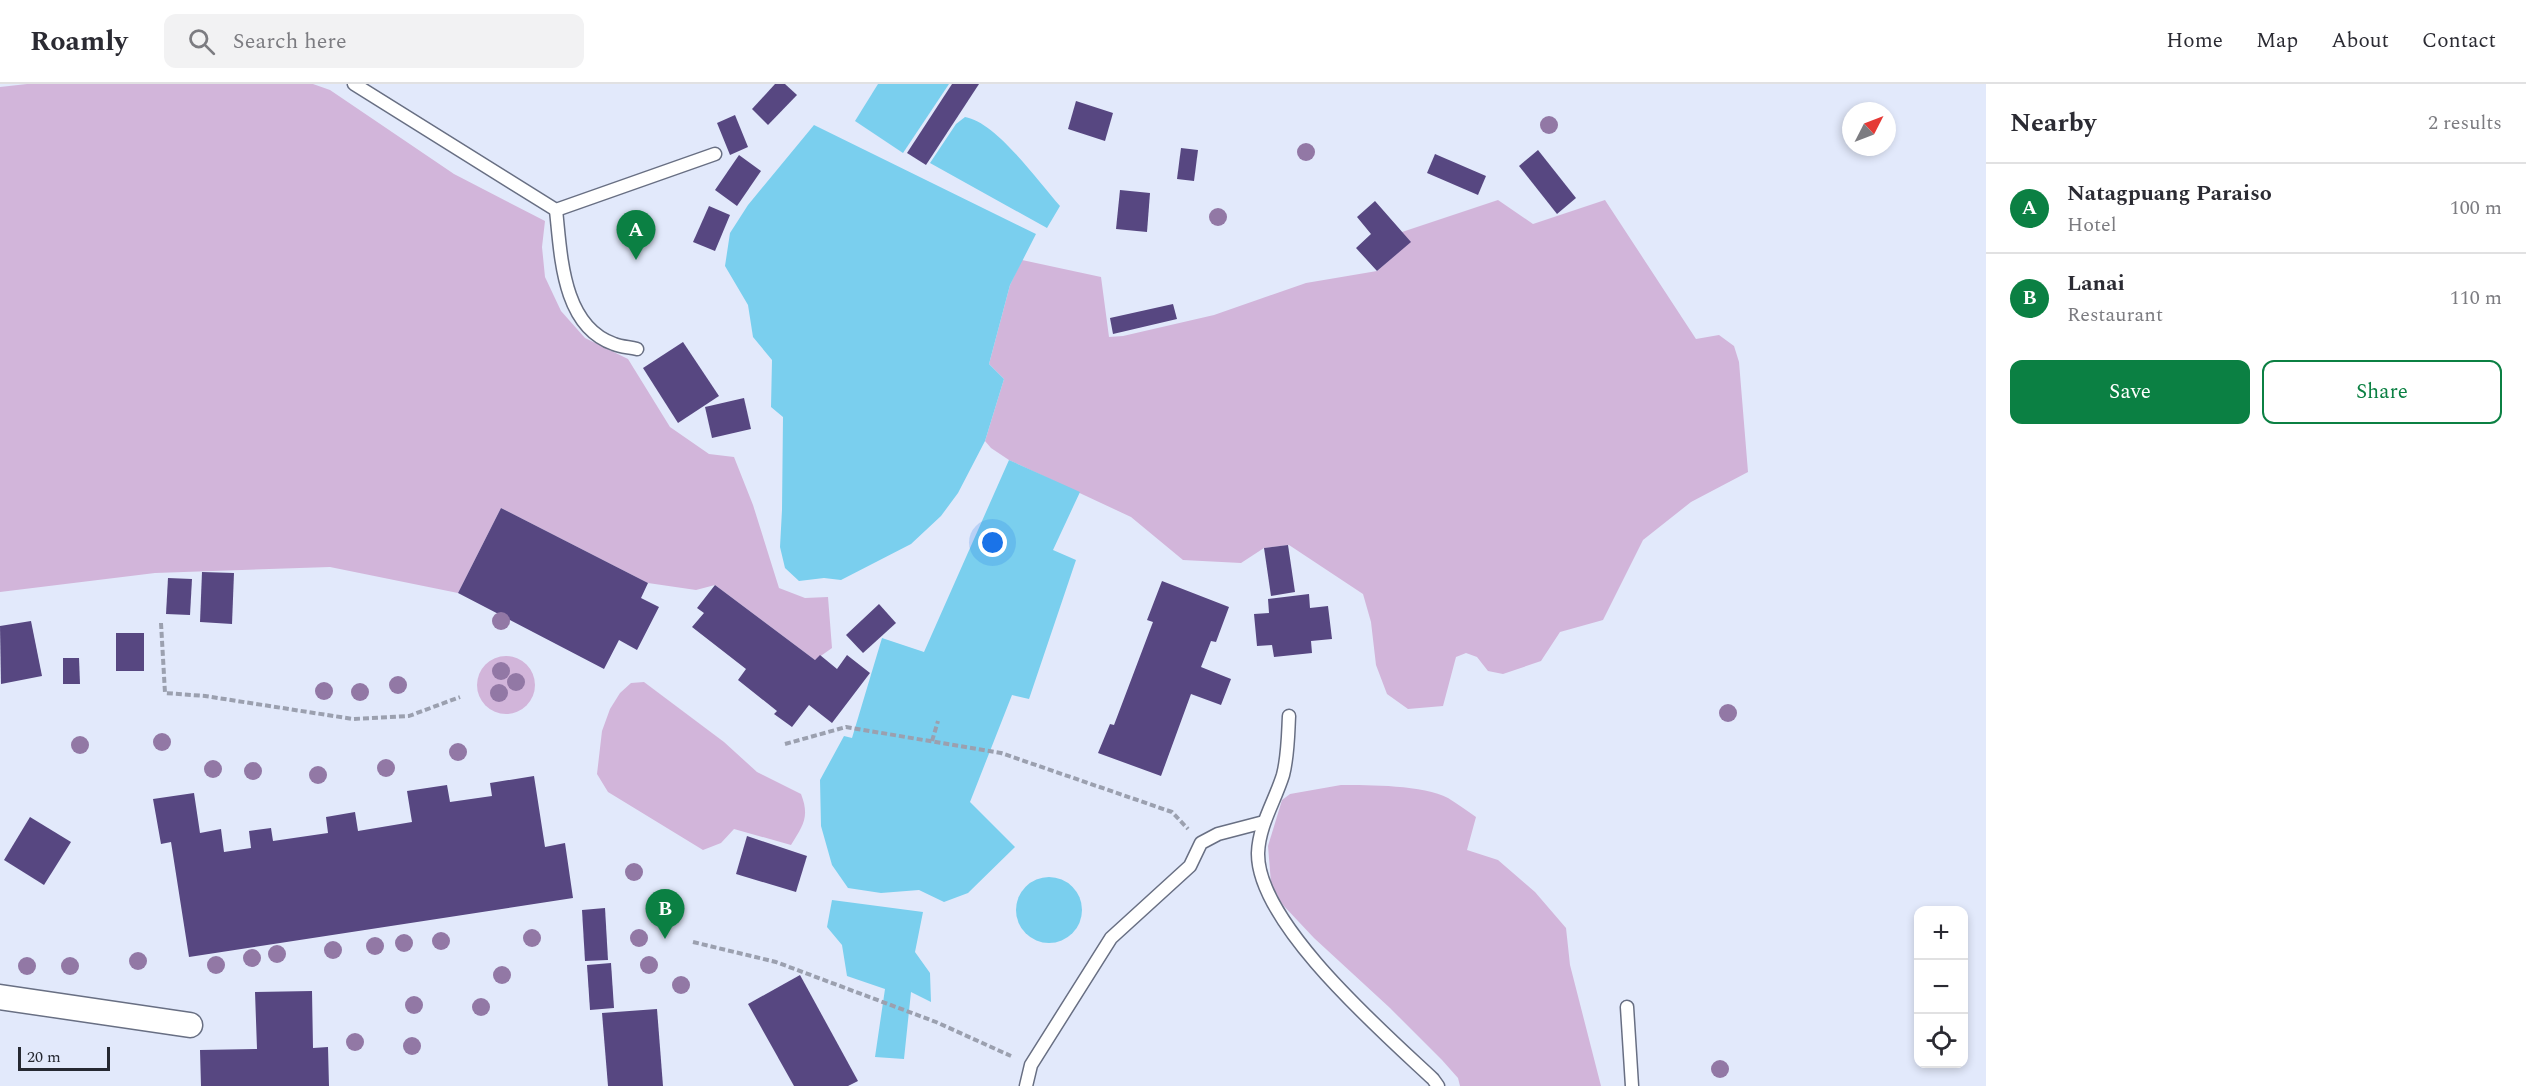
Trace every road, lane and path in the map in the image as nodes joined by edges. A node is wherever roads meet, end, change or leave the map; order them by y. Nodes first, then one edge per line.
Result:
1 (354, 84) edge
2 (715, 154) dead end
3 (556, 210) junction
4 (637, 349) dead end
5 (161, 623) dead end
6 (460, 698) dead end
7 (1289, 716) dead end
8 (938, 721) dead end
9 (932, 741) junction
10 (785, 744) dead end
11 (1264, 822) junction
12 (1201, 843) junction
13 (693, 942) dead end
14 (0, 997) edge
15 (1627, 1007) dead end
16 (190, 1025) dead end
17 (1031, 1065) junction
18 (1026, 1086) edge
19 (1438, 1086) edge
20 (1632, 1086) edge

1 - 3 lane
2 - 3 lane
3 - 4 lane
5 - 6 path
7 - 11 lane
8 - 9 path
9 - 10 path
9 - 12 path
11 - 12 lane
11 - 19 lane
12 - 17 lane
13 - 17 path
14 - 16 street
15 - 20 lane
17 - 18 lane

